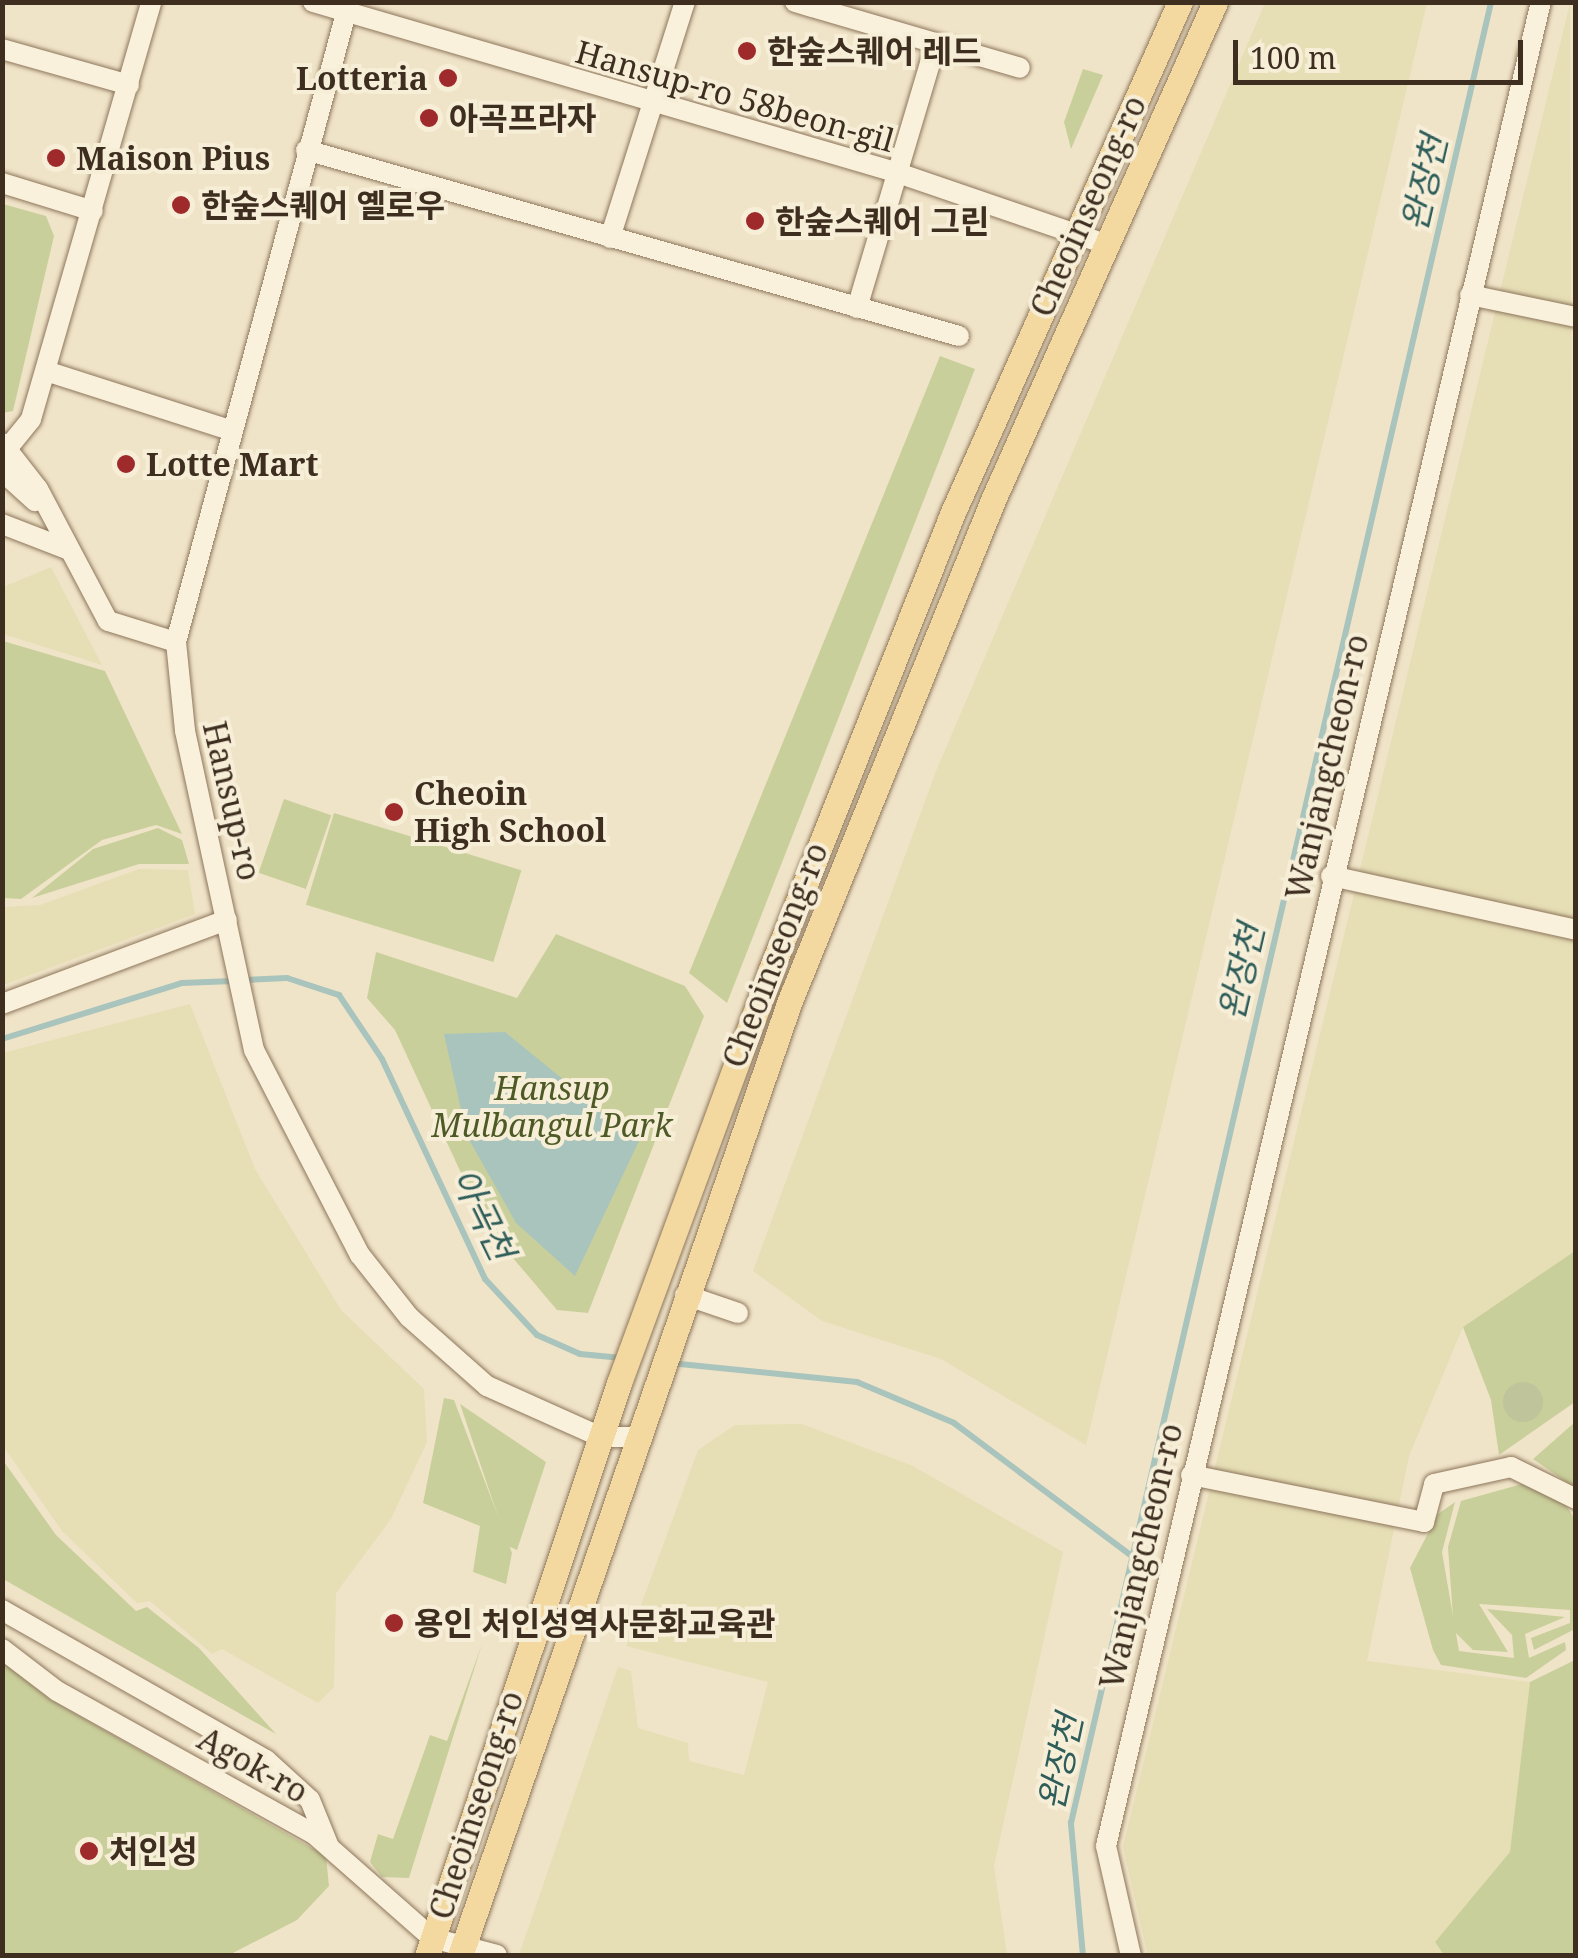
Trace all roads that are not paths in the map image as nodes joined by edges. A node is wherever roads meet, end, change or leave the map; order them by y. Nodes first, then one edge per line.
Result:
1 (151, 2) edge
2 (313, 2) edge
3 (685, 2) edge
4 (795, 2) edge
5 (1180, 2) edge
6 (1215, 2) edge
7 (1541, 2) edge
8 (347, 6) edge
9 (935, 46) junction
10 (2, 49) edge
11 (1020, 68) dead end
12 (129, 85) junction
13 (653, 107) junction
14 (306, 150) junction
15 (895, 172) junction
16 (2, 183) edge
17 (92, 211) junction
18 (1073, 235) junction
19 (610, 238) junction
20 (1105, 244) junction
21 (1470, 295) junction
22 (857, 308) junction
23 (1576, 317) edge
24 (959, 336) dead end
25 (46, 371) junction
26 (233, 431) junction
27 (5, 446) edge
28 (2, 470) edge
29 (48, 512) junction
30 (2, 524) edge
31 (69, 550) junction
32 (176, 642) junction
33 (1331, 876) junction
34 (227, 920) junction
35 (1576, 930) edge
36 (2, 1004) edge
37 (681, 1305) junction
38 (738, 1313) dead end
39 (601, 1436) junction
40 (634, 1438) junction
41 (1190, 1474) junction
42 (1576, 1499) edge
43 (2, 1610) edge
44 (2, 1649) edge
45 (328, 1844) junction
46 (430, 1947) edge
47 (462, 1951) edge
48 (497, 1955) edge
49 (1130, 1956) edge

1 - 12 street
2 - 8 street, Hansup-ro 58beon-gil
3 - 13 street
4 - 9 street
5 - 18 main road, Cheoinseong-ro
6 - 20 main road, Cheoinseong-ro
7 - 21 street, Wanjangcheon-ro
8 - 13 street, Hansup-ro 58beon-gil
8 - 14 street, Hansup-ro
9 - 11 street
9 - 15 street
10 - 12 street
12 - 17 street
13 - 15 street, Hansup-ro 58beon-gil
13 - 19 street
14 - 19 street
14 - 26 street, Hansup-ro
15 - 18 street, Hansup-ro 58beon-gil
15 - 22 street
16 - 17 street
17 - 25 street
18 - 20 street, Hansup-ro 58beon-gil
18 - 39 main road, Cheoinseong-ro
19 - 22 street
20 - 37 main road, Cheoinseong-ro
21 - 23 street
21 - 33 street, Wanjangcheon-ro
22 - 24 street
25 - 26 street
25 - 27 street
26 - 32 street, Hansup-ro
27 - 29 street
28 - 29 street
29 - 31 street
30 - 31 street
31 - 32 street
32 - 34 street, Hansup-ro
33 - 35 street
33 - 41 street, Wanjangcheon-ro
34 - 36 street
34 - 39 street, Hansup-ro
37 - 38 street
37 - 40 main road, Cheoinseong-ro
39 - 40 street, Hansup-ro
39 - 46 main road, Cheoinseong-ro
40 - 47 main road, Cheoinseong-ro
41 - 42 street
41 - 49 street, Wanjangcheon-ro
43 - 45 street
44 - 45 street, Agok-ro
45 - 46 street, Agok-ro
46 - 47 street, Agok-ro
47 - 48 street, Agok-ro

